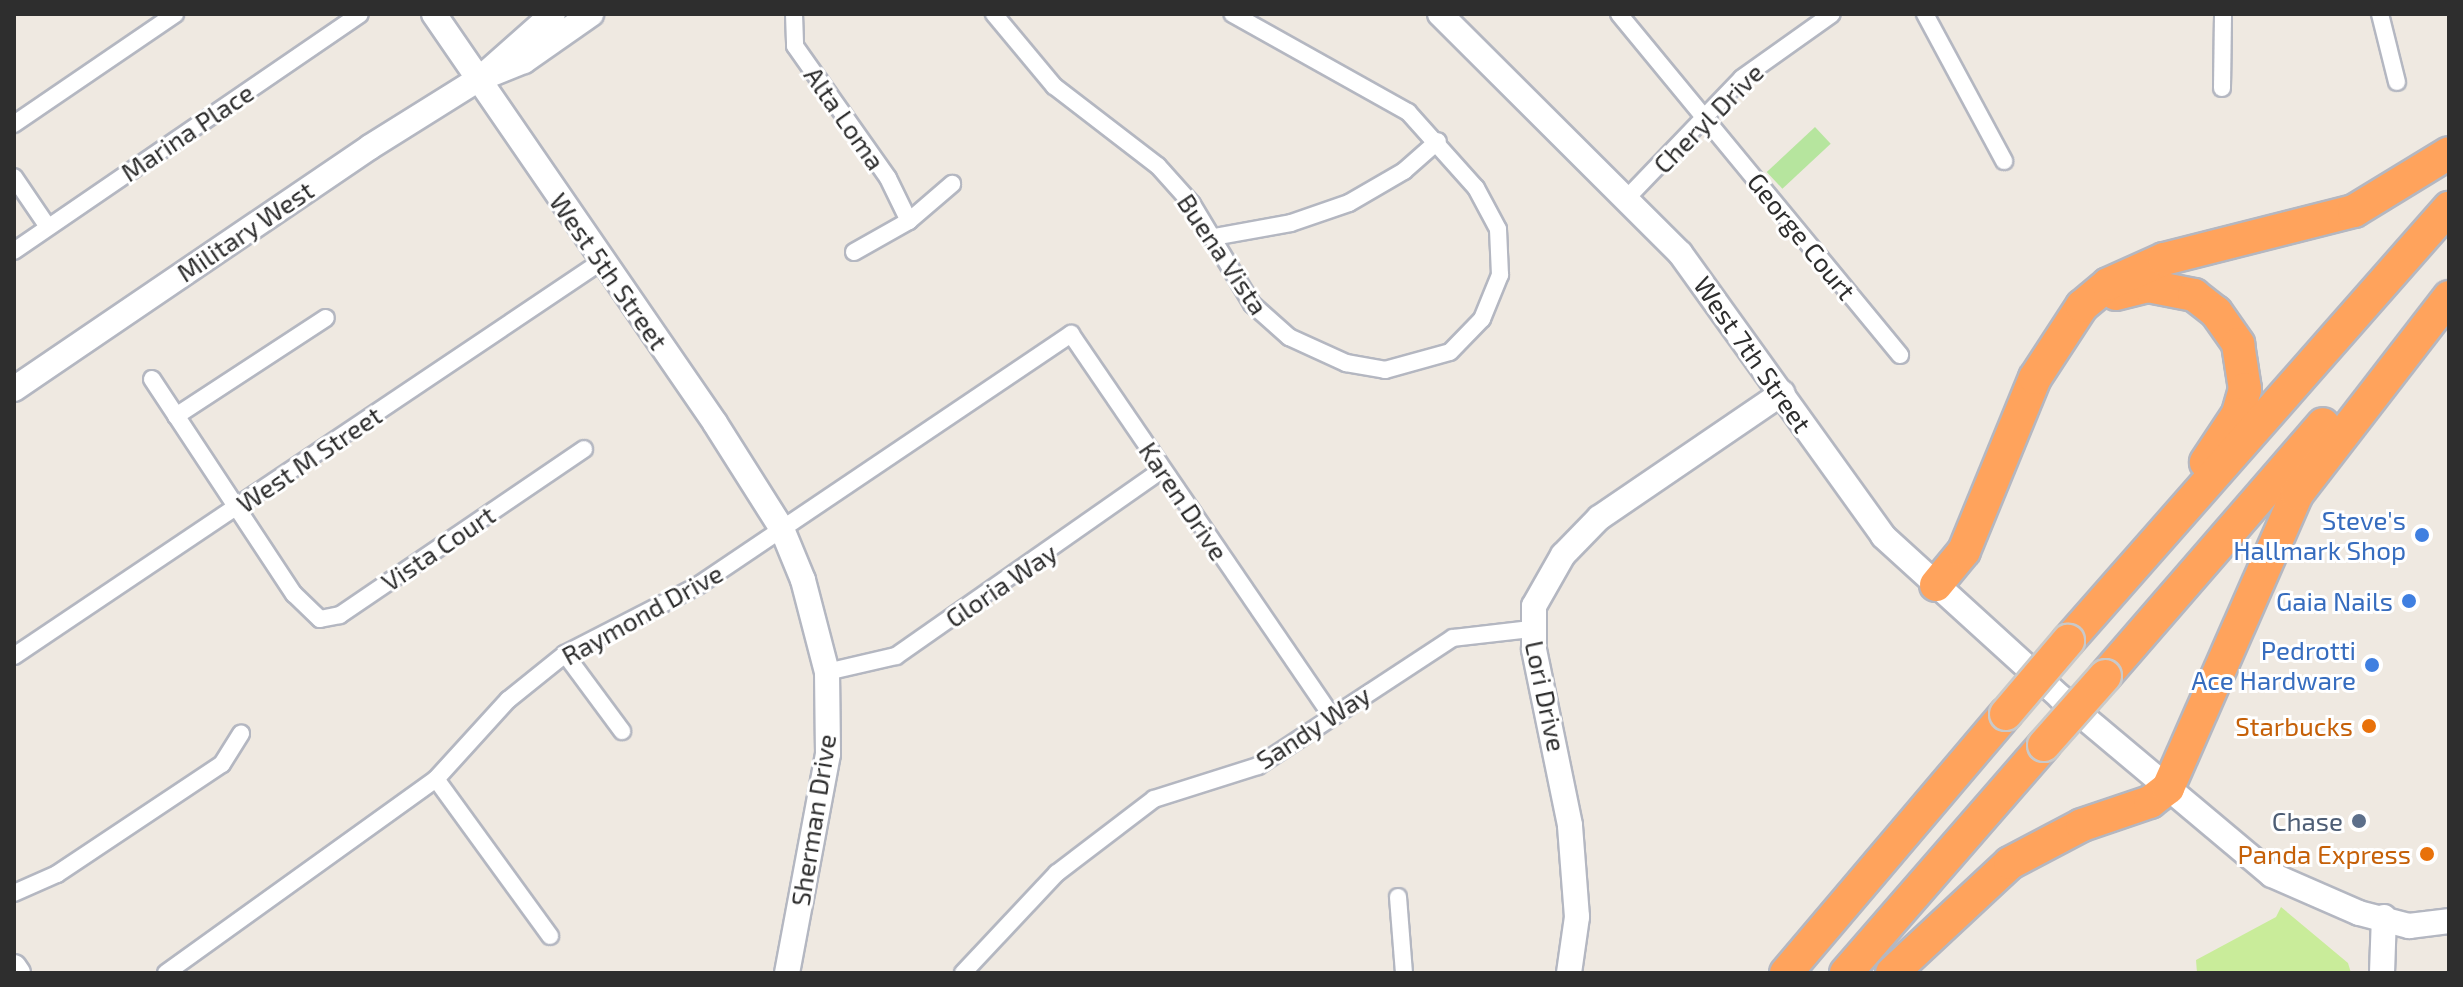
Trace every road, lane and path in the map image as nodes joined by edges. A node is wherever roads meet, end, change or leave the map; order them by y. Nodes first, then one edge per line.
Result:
1 (175, 14) edge
2 (360, 14) edge
3 (434, 14) edge
4 (553, 14) edge
5 (591, 14) edge
6 (794, 14) edge
7 (994, 14) edge
8 (1233, 14) edge
9 (1440, 14) edge
10 (1619, 14) edge
11 (1832, 14) edge
12 (1925, 14) edge
13 (2223, 14) edge
14 (2380, 14) edge
15 (479, 79) junction
16 (2397, 82) dead end
17 (2222, 88) dead end
18 (1706, 115) junction
19 (14, 124) edge
20 (1438, 141) junction
21 (2449, 153) edge
22 (2004, 161) dead end
23 (14, 177) edge
24 (952, 184) dead end
25 (1627, 198) junction
26 (2449, 208) edge
27 (909, 221) junction
28 (48, 227) junction
29 (1214, 237) junction
30 (14, 251) edge
31 (854, 252) dead end
32 (602, 261) junction
33 (2449, 278) edge
34 (2449, 297) edge
35 (326, 318) dead end
36 (2073, 321) junction
37 (1900, 355) dead end
38 (1023, 365) joint
39 (152, 379) dead end
40 (14, 389) edge
41 (1782, 393) junction
42 (176, 416) junction
43 (584, 449) dead end
44 (1162, 470) junction
45 (236, 508) junction
46 (782, 529) junction
47 (2134, 566) junction
48 (1936, 585) junction
49 (1531, 629) junction
50 (565, 654) junction
51 (14, 656) edge
52 (827, 672) junction
53 (1332, 716) junction
54 (622, 731) dead end
55 (241, 734) dead end
56 (436, 779) junction
57 (2168, 788) junction
58 (14, 893) edge
59 (1398, 897) dead end
60 (2449, 905) edge
61 (2384, 917) junction
62 (2449, 921) edge
63 (550, 936) dead end
64 (14, 967) edge
65 (18, 973) edge
66 (166, 973) edge
67 (787, 973) edge
68 (963, 973) edge
69 (1404, 973) edge
70 (1569, 973) edge
71 (1786, 973) edge
72 (1846, 973) edge
73 (1892, 973) edge
74 (2382, 973) edge

1 - 19 street
2 - 28 street, Marina Place
3 - 15 street, West 5th Street
4 - 15 street, Military West
5 - 15 street, Military West
6 - 27 street, Alta Loma
7 - 29 street, Buena Vista
8 - 20 street, Buena Vista
9 - 25 street, West 7th Street
10 - 18 street, George Court
11 - 18 street, Cheryl Drive
12 - 22 street
13 - 17 street
14 - 16 street
15 - 32 street, West 5th Street
15 - 40 street, Military West
18 - 25 street, Cheryl Drive
18 - 37 street, George Court
20 - 29 street
20 - 29 street, Buena Vista
21 - 36 highway
23 - 28 street
24 - 27 street
25 - 41 street, West 7th Street
26 - 47 highway
27 - 31 street
28 - 30 street, Marina Place
32 - 45 street, West M Street
32 - 46 street, West 5th Street
33 - 72 highway, bridge
34 - 57 highway
35 - 42 street
36 - 47 highway
36 - 48 highway
38 - 44 street, Karen Drive
38 - 46 street, Raymond Drive
39 - 42 street
41 - 48 street, West 7th Street
41 - 49 street, Lori Drive
42 - 45 street
43 - 45 street, Vista Court
44 - 52 street, Gloria Way
44 - 53 street, Karen Drive
45 - 51 street, West M Street
46 - 50 street, Raymond Drive
46 - 52 street, Sherman Drive
47 - 71 highway, bridge
48 - 57 street, West 7th Street
49 - 53 street, Sandy Way
49 - 70 street, Lori Drive
50 - 54 street
50 - 56 street, Raymond Drive
52 - 67 street, Sherman Drive
53 - 68 street, Sandy Way
55 - 58 street
56 - 63 street
56 - 66 street, Raymond Drive
57 - 61 street, West 7th Street
57 - 73 highway
59 - 69 street
60 - 61 street
61 - 62 street, West 7th Street
61 - 74 street
64 - 65 street

